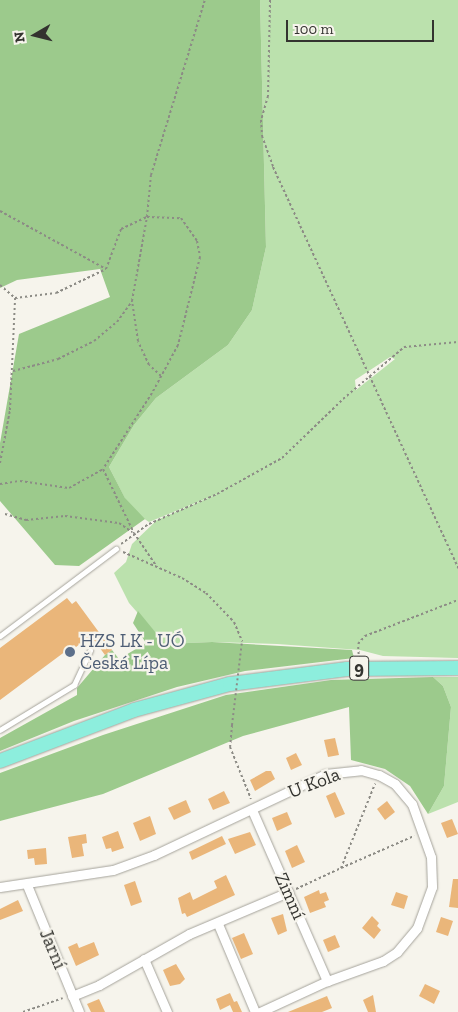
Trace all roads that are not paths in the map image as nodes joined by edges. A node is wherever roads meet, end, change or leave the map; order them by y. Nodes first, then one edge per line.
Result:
1 (116, 549) road end
2 (0, 636) edge
3 (90, 650) dead end
4 (458, 668) edge
5 (0, 730) edge
6 (0, 761) edge
7 (252, 810) junction
8 (27, 885) junction
9 (0, 887) edge
10 (288, 892) junction
11 (218, 924) junction
12 (144, 959) junction
13 (328, 981) junction
14 (72, 996) junction
15 (79, 1012) edge
16 (166, 1012) edge
17 (255, 1012) edge
18 (260, 1012) edge

1 - 2 lane
3 - 5 lane
4 - 6 main road, 9
7 - 8 street, U Kola
7 - 10 street, Zimní
7 - 13 street, U Kola
8 - 9 street, U Kola
8 - 14 street, Jarní
10 - 11 street
10 - 13 street, Zimní
11 - 12 street
11 - 17 street
12 - 14 street
12 - 16 street
13 - 18 street, U Kola
14 - 15 street, Jarní

